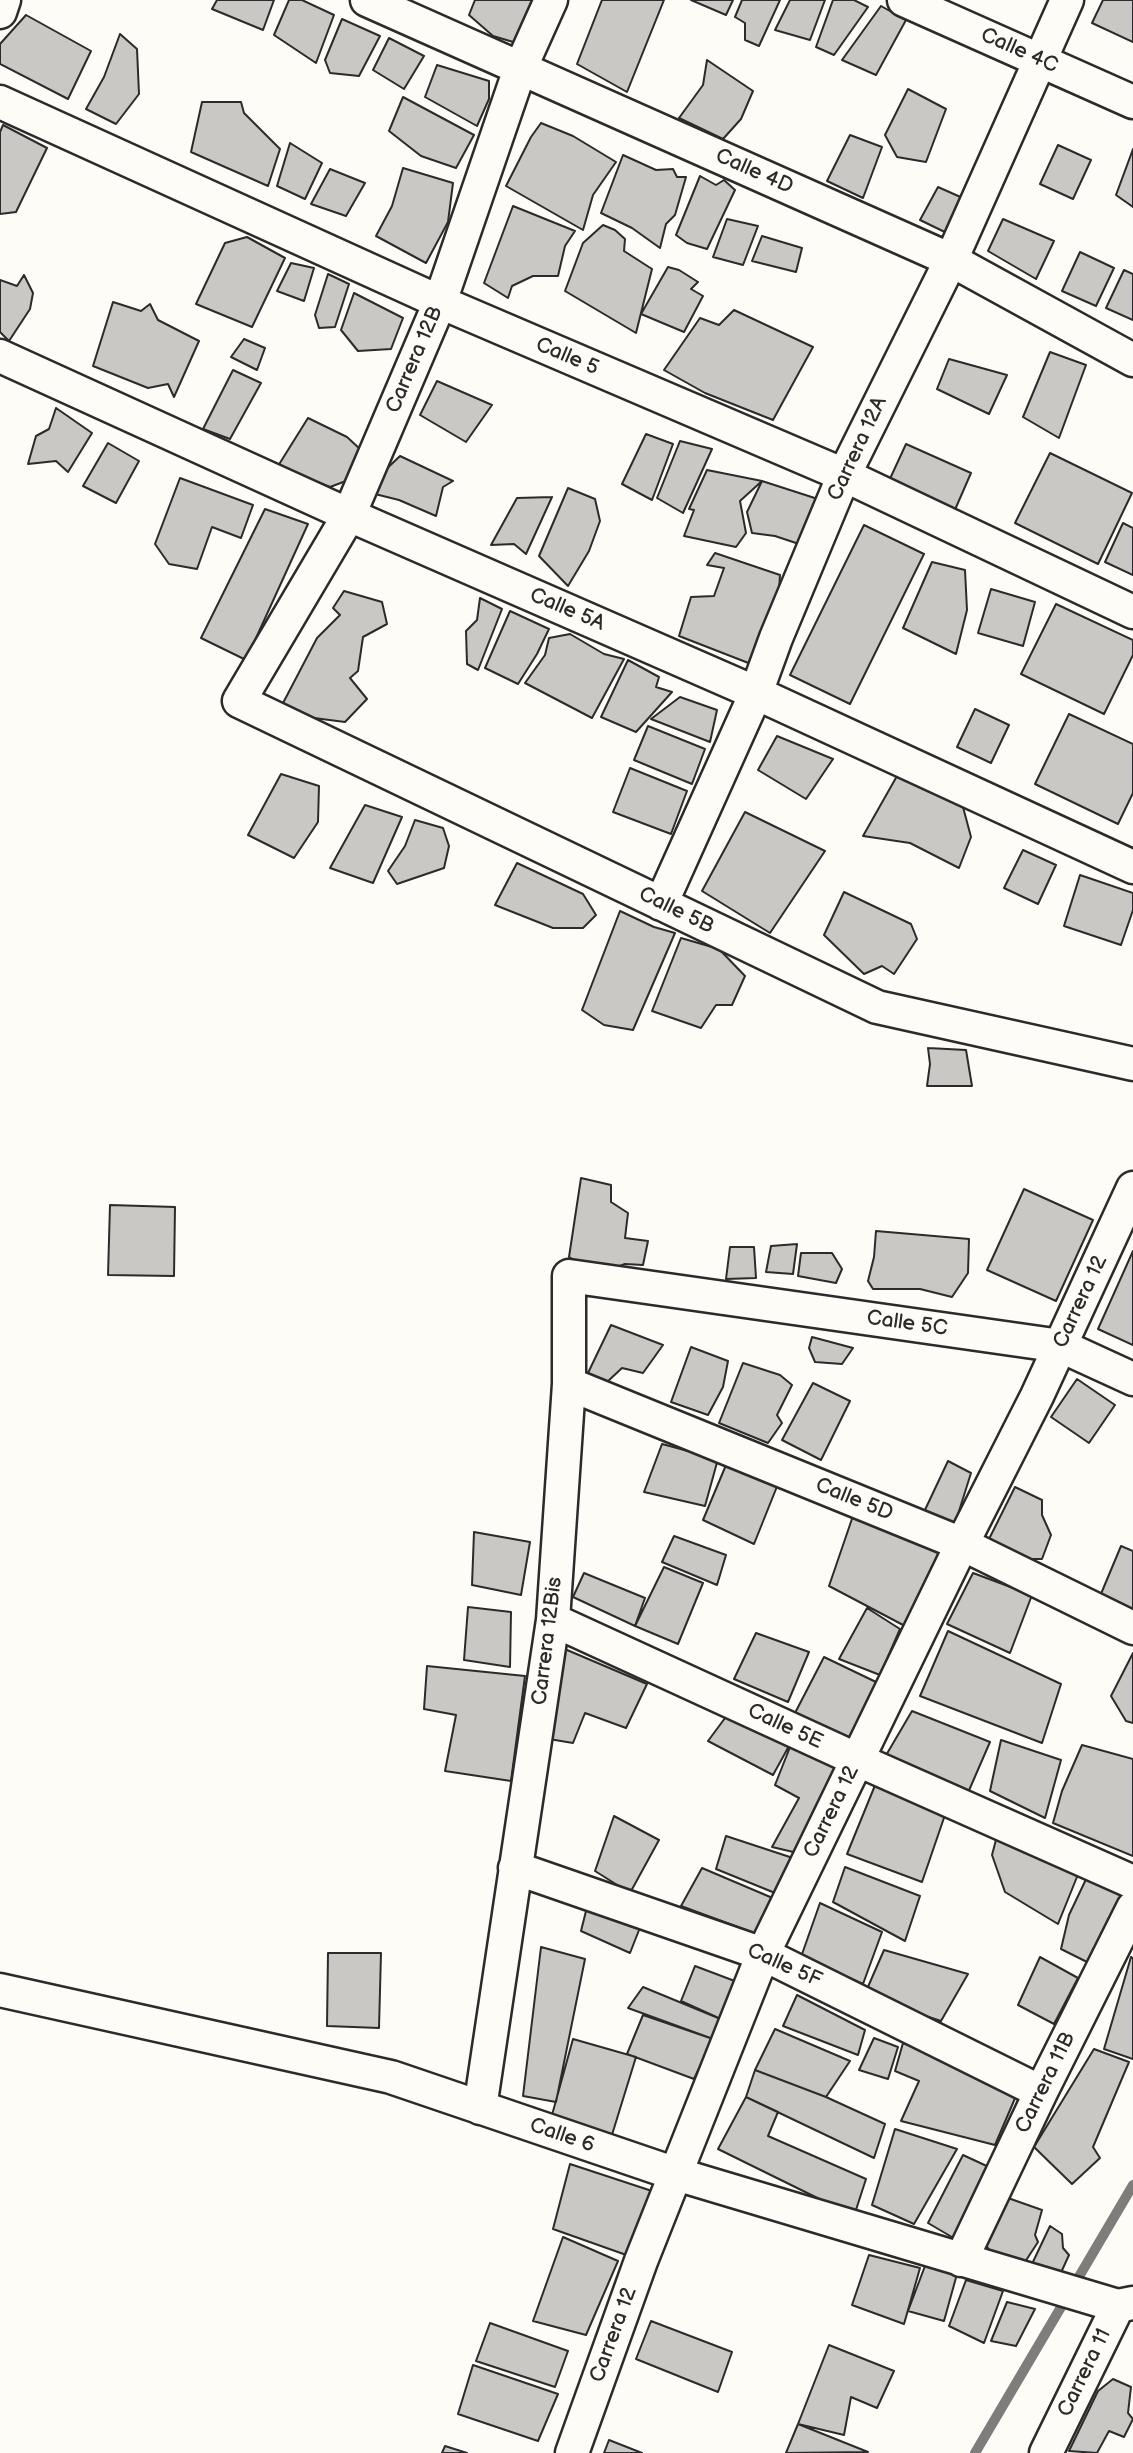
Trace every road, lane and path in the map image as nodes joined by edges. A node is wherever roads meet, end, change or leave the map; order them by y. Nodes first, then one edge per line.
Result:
1 (4, 0) edge
2 (367, 0) edge
3 (551, 0) edge
4 (904, 0) edge
5 (1068, 0) edge
6 (0, 12) edge
7 (1040, 61) junction
8 (520, 69) junction
9 (0, 102) edge
10 (1133, 102) edge
11 (951, 260) junction
12 (440, 302) junction
13 (0, 356) edge
14 (1133, 360) edge
15 (844, 475) junction
16 (349, 515) junction
17 (1133, 612) edge
18 (756, 692) junction
19 (239, 701) joint
20 (1133, 867) edge
21 (661, 904) junction
22 (1133, 1064) edge
23 (1133, 1188) edge
24 (675, 1292) joint
25 (1061, 1346) junction
26 (1133, 1379) edge
27 (569, 1384) junction
28 (962, 1544) junction
29 (554, 1620) junction
30 (1133, 1628) edge
31 (858, 1760) junction
32 (515, 1868) junction
33 (1133, 1882) edge
34 (1133, 1908) edge
35 (763, 1954) junction
36 (0, 1990) edge
37 (1041, 2092) junction
38 (480, 2108) junction
39 (676, 2174) junction
40 (961, 2260) junction
41 (1126, 2304) edge
42 (572, 2453) edge
43 (1046, 2453) edge

1 - 6 street
2 - 8 street, Calle 4D
3 - 8 street, Carrera 12B
4 - 7 street, Calle 4C
5 - 7 street, Carrera 12A
7 - 10 street, Calle 4C
7 - 11 street, Carrera 12A
8 - 11 street, Calle 4D
8 - 12 street, Carrera 12B
9 - 12 street, Calle 5
11 - 14 street, Calle 4D
11 - 15 street, Carrera 12A
12 - 15 street, Calle 5
12 - 16 street, Carrera 12B
13 - 16 street, Calle 5A
15 - 17 street, Calle 5
15 - 18 street, Carrera 12A
16 - 18 street, Calle 5A
16 - 19 street, Carrera 12B
18 - 20 street, Calle 5A
18 - 21 street, Carrera 12A
19 - 21 street, Calle 5B
21 - 22 street, Calle 5B
23 - 25 street, Carrera 12
24 - 25 street, Calle 5C
24 - 27 street, Carrera 12Bis
25 - 26 street, Calle 5C
25 - 28 street, Carrera 12
27 - 28 street, Calle 5D
27 - 29 street, Carrera 12Bis
28 - 30 street, Calle 5D
28 - 31 street, Carrera 12
29 - 31 street, Calle 5E
29 - 32 street, Carrera 12Bis
31 - 33 street, Calle 5E
31 - 35 street, Carrera 12
32 - 35 street, Calle 5F
32 - 38 street, Carrera 12Bis
34 - 37 street, Carrera 11B
35 - 37 street, Calle 5F
35 - 39 street, Carrera 12
36 - 38 street, Calle 6
37 - 40 street, Carrera 11B
38 - 39 street, Calle 6
39 - 40 street, Calle 6
39 - 42 street, Carrera 12
40 - 41 street, Calle 6
41 - 43 street, Carrera 11

